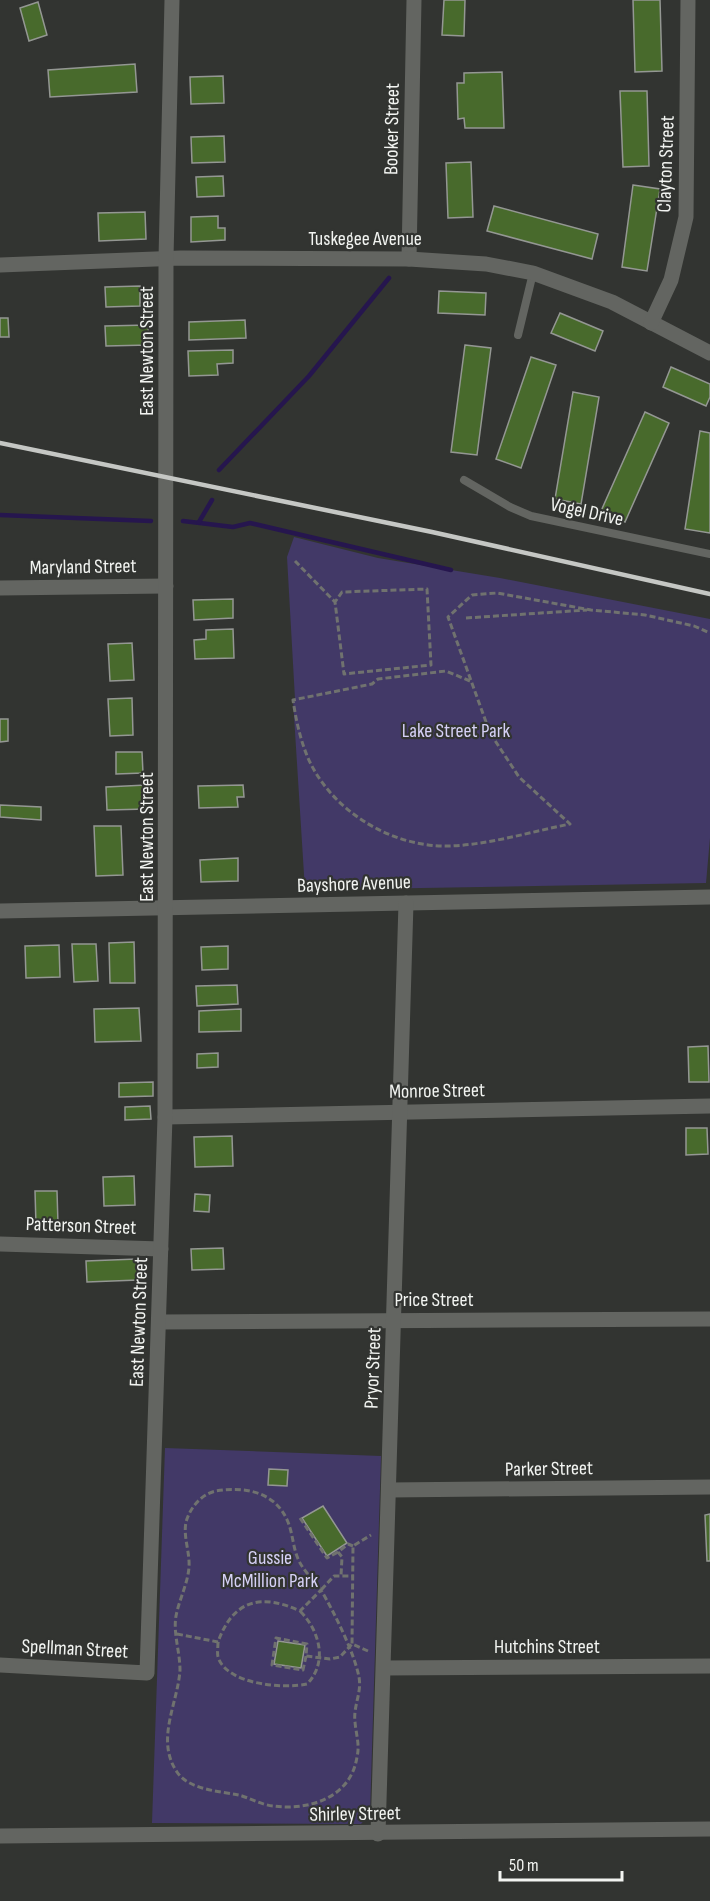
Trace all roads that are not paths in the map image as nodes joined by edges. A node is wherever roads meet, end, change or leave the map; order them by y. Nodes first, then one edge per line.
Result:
1 (171, 0) edge
2 (414, 0) edge
3 (688, 0) edge
4 (166, 258) junction
5 (409, 259) junction
6 (0, 265) edge
7 (533, 273) junction
8 (651, 322) junction
9 (518, 335) dead end
10 (710, 353) edge
11 (464, 480) dead end
12 (710, 554) edge
13 (166, 586) junction
14 (0, 588) edge
15 (710, 897) edge
16 (406, 903) junction
17 (167, 909) junction
18 (0, 911) edge
19 (710, 1106) edge
20 (399, 1111) junction
21 (165, 1117) junction
22 (0, 1244) edge
23 (161, 1249) junction
24 (710, 1319) edge
25 (394, 1320) junction
26 (159, 1322) junction
27 (710, 1487) edge
28 (389, 1490) junction
29 (0, 1665) edge
30 (710, 1666) edge
31 (384, 1668) junction
32 (147, 1673) joint
33 (710, 1829) edge
34 (378, 1834) junction
35 (0, 1836) edge

1 - 4 street, East Newton Street
2 - 5 street, Booker Street
3 - 8 street, Clayton Street
4 - 5 street, Tuskegee Avenue
4 - 6 street, Tuskegee Avenue
4 - 13 street, East Newton Street
5 - 7 street, Tuskegee Avenue
7 - 8 street, Tuskegee Avenue
7 - 9 lane
8 - 10 street, Tuskegee Avenue
11 - 12 lane, Vogel Drive
13 - 14 street, Maryland Street
13 - 17 street, East Newton Street
15 - 16 street, Bayshore Avenue
16 - 17 street, Bayshore Avenue
16 - 20 street, Pryor Street
17 - 18 street, Bayshore Avenue
17 - 21 street, East Newton Street
19 - 20 street, Monroe Street
20 - 21 street, Monroe Street
20 - 25 street, Pryor Street
21 - 23 street, East Newton Street
22 - 23 street, Patterson Street
23 - 26 street, East Newton Street
24 - 25 street, Price Street
25 - 26 street, Price Street
25 - 28 street, Pryor Street
26 - 32 street, East Newton Street
27 - 28 street, Parker Street
28 - 31 street, Pryor Street
29 - 32 street, Spellman Street
30 - 31 street, Hutchins Street
31 - 34 street, Pryor Street
33 - 34 street, Shirley Street
34 - 35 street, Shirley Street

